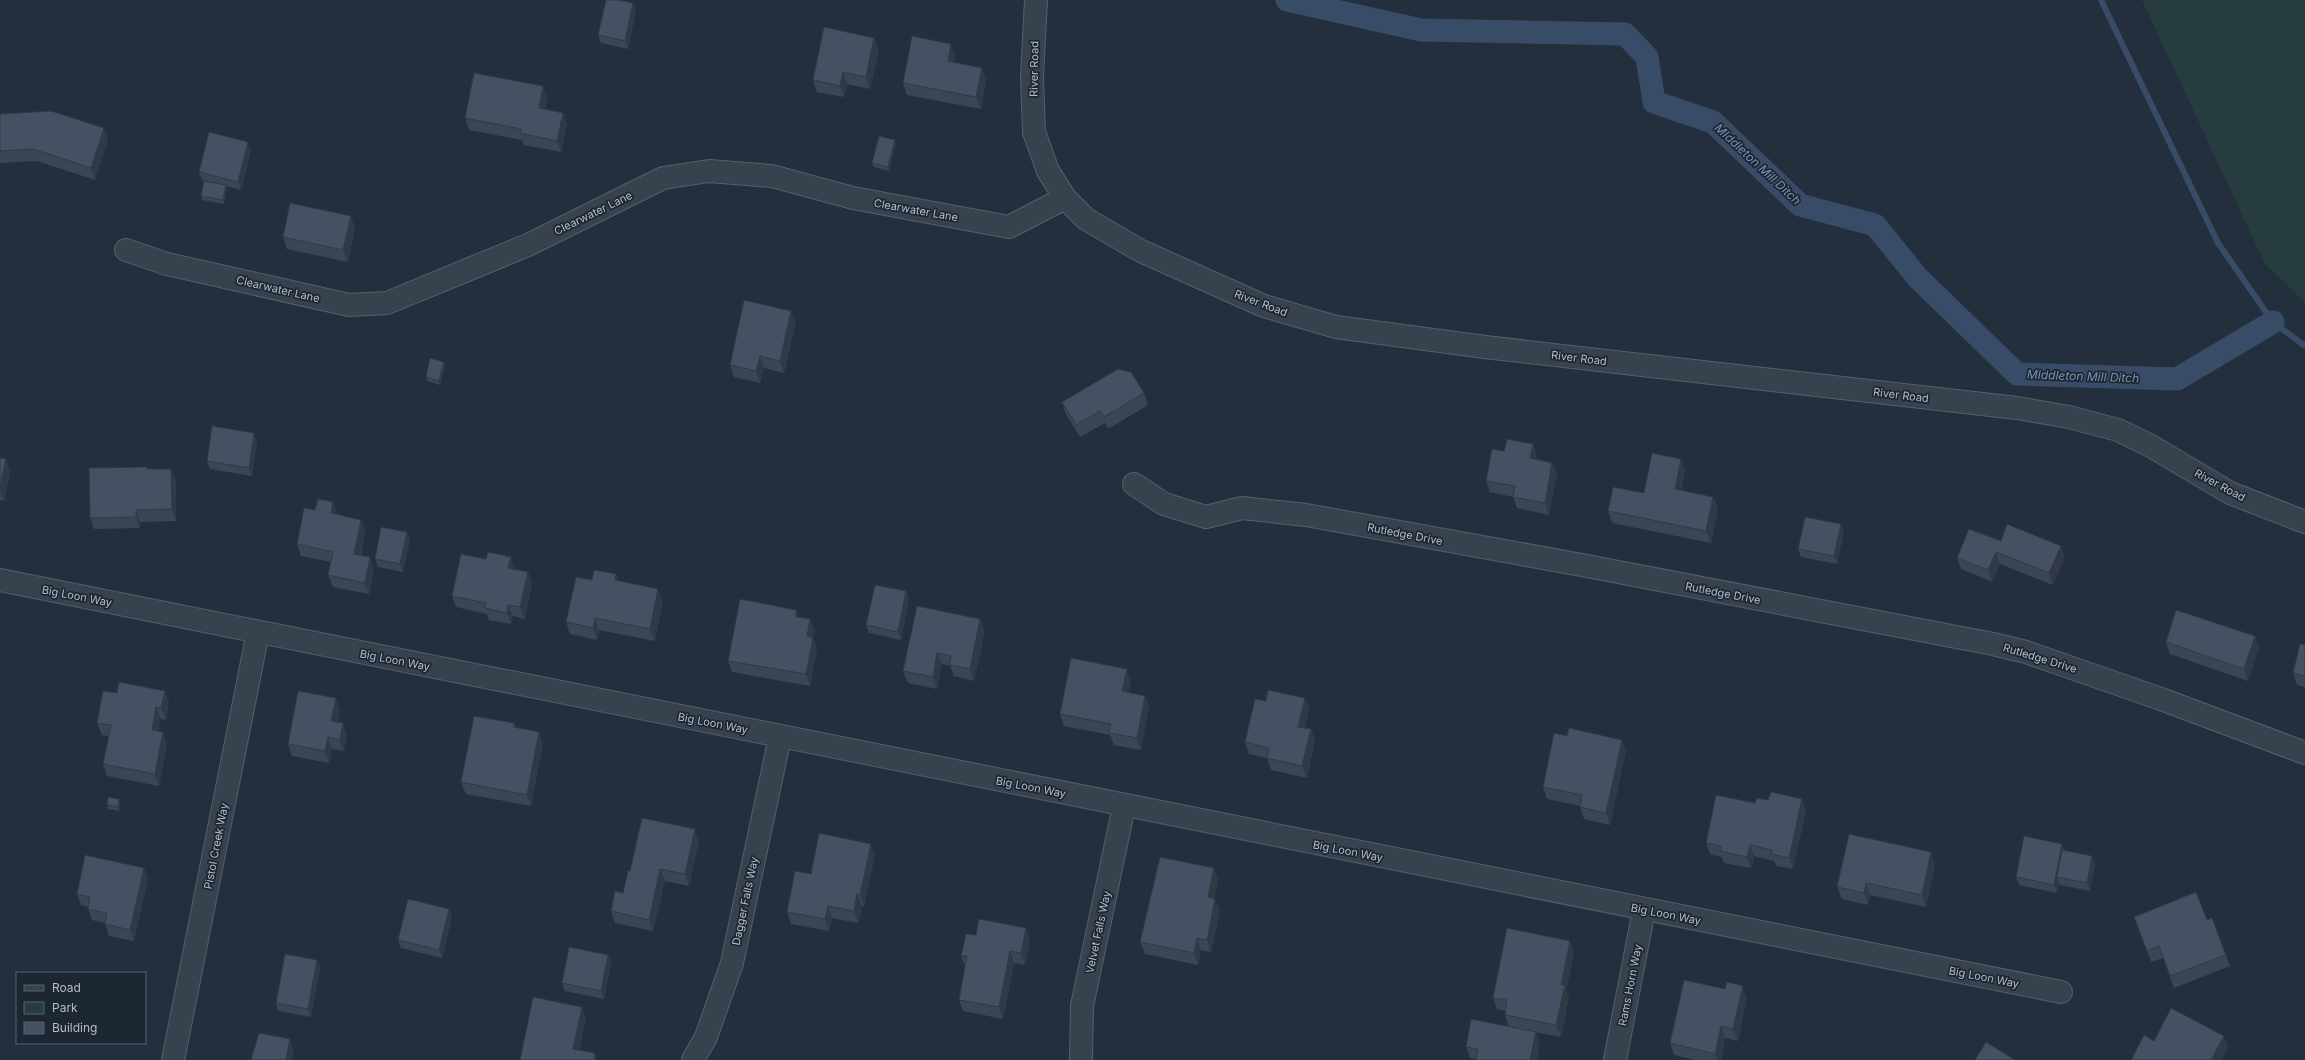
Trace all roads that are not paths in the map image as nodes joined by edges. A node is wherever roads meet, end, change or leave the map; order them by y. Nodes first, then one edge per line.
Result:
1 (1036, 0) edge
2 (1065, 198) junction
3 (126, 250) dead end
4 (1134, 484) dead end
5 (2305, 522) edge
6 (0, 580) edge
7 (258, 632) junction
8 (780, 737) junction
9 (2305, 753) edge
10 (1124, 806) junction
11 (1644, 910) junction
12 (2061, 992) dead end
13 (173, 1060) edge
14 (693, 1060) edge
15 (1081, 1060) edge
16 (1615, 1060) edge

1 - 2 street, River Road
2 - 3 street, Clearwater Lane
2 - 5 street, River Road
4 - 9 street, Rutledge Drive
6 - 7 street, Big Loon Way
7 - 8 street, Big Loon Way
7 - 13 street, Pistol Creek Way
8 - 10 street, Big Loon Way
8 - 14 street, Dagger Falls Way
10 - 11 street, Big Loon Way
10 - 15 street, Velvet Falls Way
11 - 12 street, Big Loon Way
11 - 16 street, Rams Horn Way

